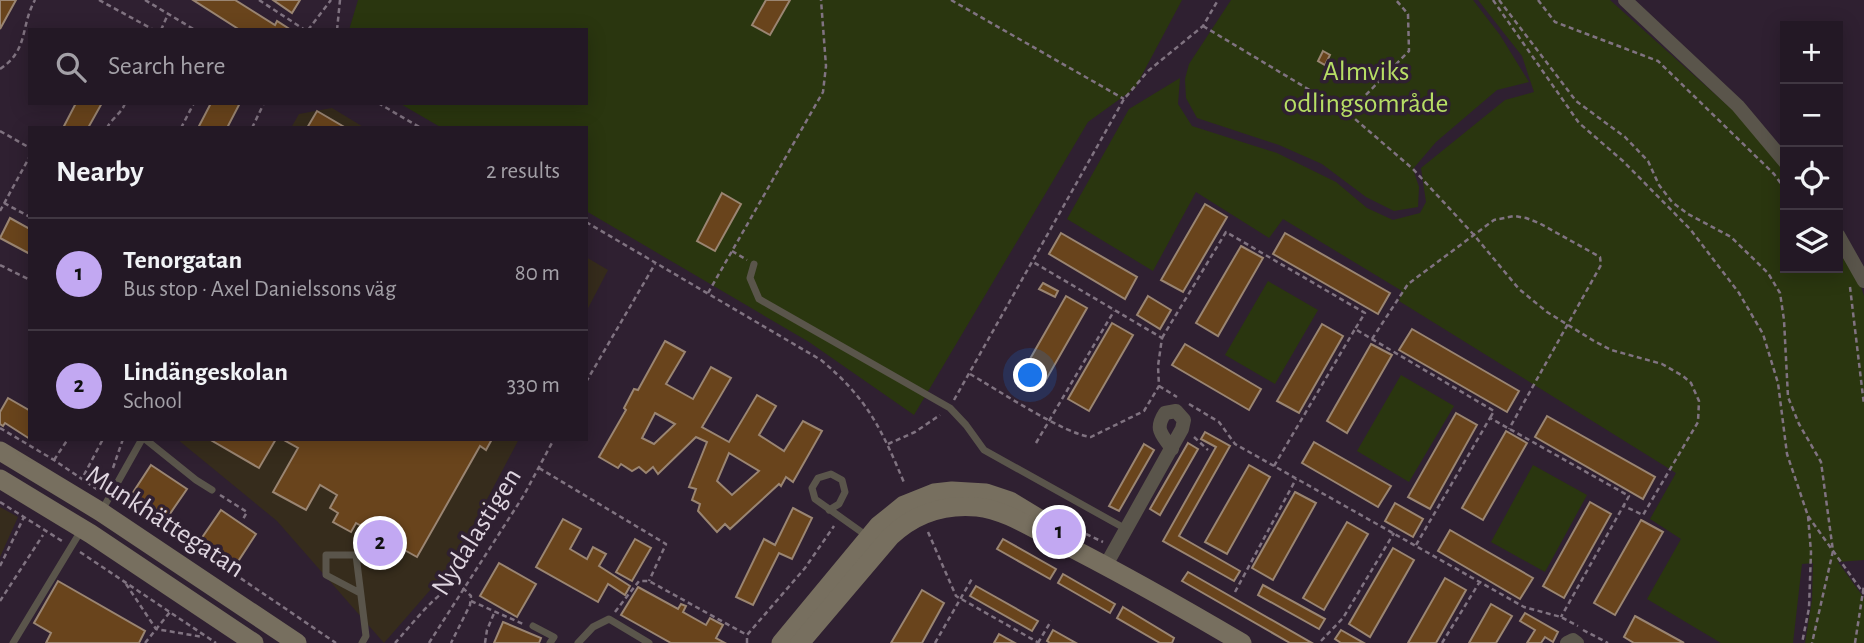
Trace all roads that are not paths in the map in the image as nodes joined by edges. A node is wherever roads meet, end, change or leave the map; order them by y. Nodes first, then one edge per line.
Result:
1 (1625, 0) edge
2 (1780, 156) edge
3 (1843, 247) edge
4 (754, 264) road end
5 (1857, 282) edge
6 (143, 441) edge
7 (146, 441) edge
8 (1172, 449) junction
9 (0, 451) edge
10 (0, 479) edge
11 (212, 490) road end
12 (105, 504) junction
13 (829, 510) junction
14 (1122, 527) junction
15 (82, 529) junction
16 (875, 542) junction
17 (1106, 565) junction
18 (360, 593) junction
19 (533, 626) road end
20 (13, 643) edge
21 (254, 643) edge
22 (297, 643) edge
23 (362, 643) edge
24 (550, 643) edge
25 (578, 643) edge
26 (649, 643) edge
27 (781, 643) edge
28 (800, 643) edge
29 (1242, 643) edge
30 (1567, 643) edge
31 (1577, 643) edge

1 - 2 street
3 - 5 street
4 - 14 lane
6 - 12 lane
7 - 11 lane
8 - 8 street
8 - 14 street
9 - 12 street, Munkhättegatan
10 - 15 street, Munkhättegatan
12 - 22 street, Munkhättegatan
13 - 13 lane
13 - 16 lane
14 - 17 street
15 - 20 lane
15 - 21 street, Munkhättegatan
16 - 17 street
16 - 27 street
16 - 28 street
17 - 29 street
18 - 18 lane
18 - 23 lane
19 - 24 lane
25 - 26 lane
30 - 31 street

